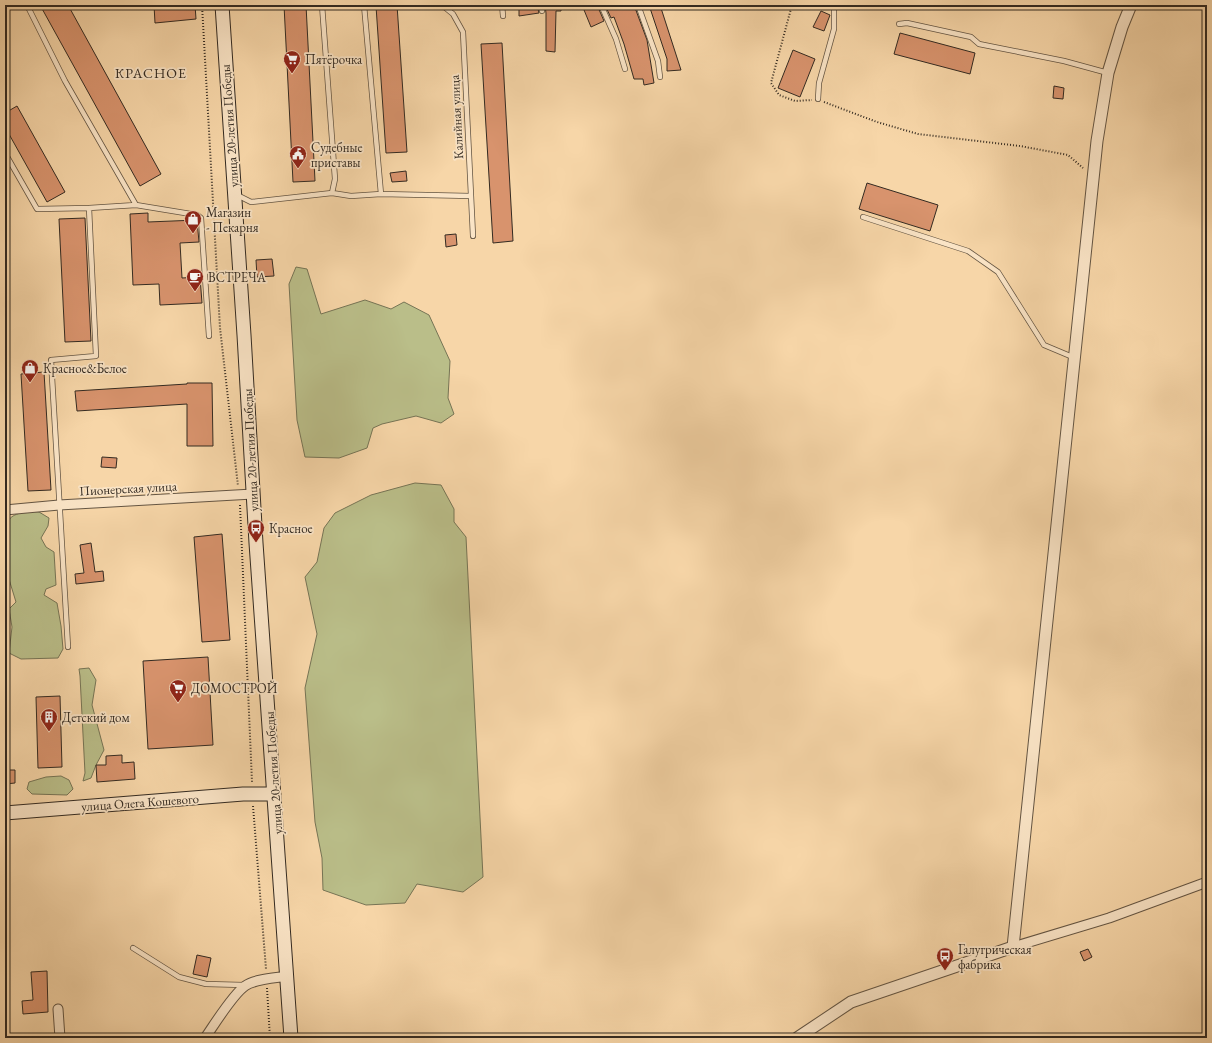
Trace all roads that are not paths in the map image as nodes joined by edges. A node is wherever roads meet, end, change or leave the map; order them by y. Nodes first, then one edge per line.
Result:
1 (27, 5) edge
2 (222, 5) edge
3 (322, 5) edge
4 (364, 5) edge
5 (442, 5) edge
6 (502, 5) edge
7 (541, 5) edge
8 (602, 5) edge
9 (638, 5) edge
10 (830, 5) edge
11 (1131, 5) edge
12 (542, 11) dead end
13 (503, 16) dead end
14 (899, 24) dead end
15 (625, 69) dead end
16 (1108, 73) junction
17 (660, 77) dead end
18 (818, 100) road end
19 (5, 153) edge
20 (332, 193) junction
21 (234, 194) junction
22 (381, 194) junction
23 (471, 196) junction
24 (136, 205) junction
25 (89, 208) junction
26 (863, 217) dead end
27 (473, 236) dead end
28 (209, 336) dead end
29 (1075, 358) junction
30 (253, 494) junction
31 (59, 505) junction
32 (5, 510) edge
33 (68, 647) dead end
34 (274, 794) junction
35 (5, 813) edge
36 (1207, 882) edge
37 (1013, 947) junction
38 (133, 948) dead end
39 (288, 976) junction
40 (246, 985) junction
41 (58, 1009) dead end
42 (60, 1038) edge
43 (205, 1038) edge
44 (291, 1038) edge
45 (797, 1038) edge

1 - 24 lane
2 - 21 main road, улица 20-летия Победы
3 - 20 lane
4 - 22 lane
5 - 23 lane, Калийная улица
6 - 13 lane
7 - 12 lane
8 - 15 lane
9 - 17 lane
10 - 18 lane
11 - 16 street
14 - 16 lane
16 - 29 street
19 - 25 lane
20 - 21 lane
20 - 22 lane
21 - 30 main road, улица 20-летия Победы
22 - 23 lane
23 - 27 lane, Калийная улица
24 - 25 lane
24 - 28 lane
25 - 31 lane
26 - 29 lane
29 - 37 street
30 - 31 street, Пионерская улица
30 - 34 main road, улица 20-летия Победы
31 - 32 street, Пионерская улица
31 - 33 lane
34 - 35 main road, улица Олега Кошевого
34 - 39 main road, улица 20-летия Победы
36 - 37 street
37 - 45 street
38 - 40 lane
39 - 40 street
39 - 44 main road, улица 20-летия Победы
40 - 43 street
41 - 42 street

